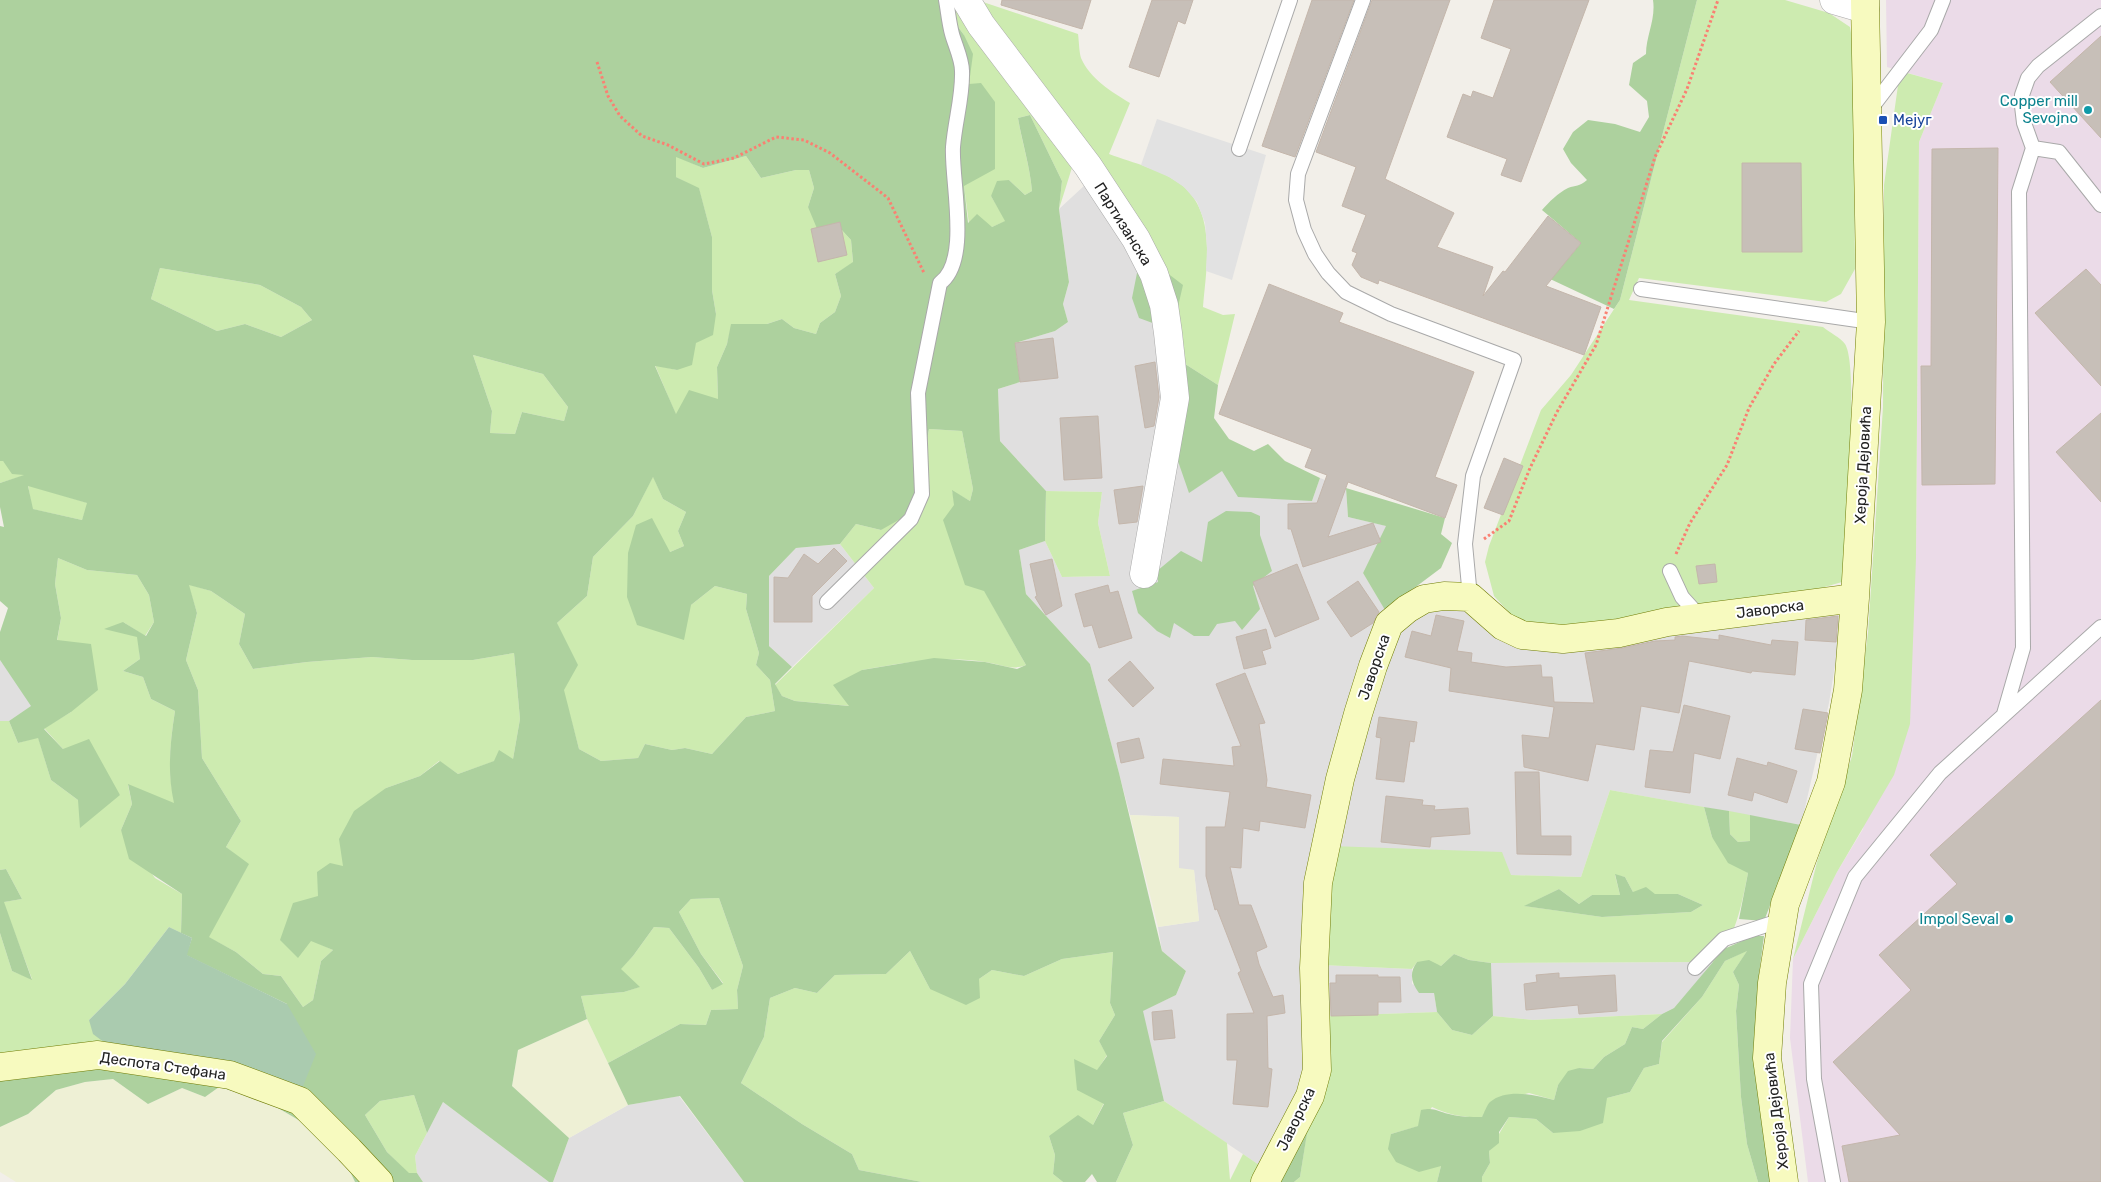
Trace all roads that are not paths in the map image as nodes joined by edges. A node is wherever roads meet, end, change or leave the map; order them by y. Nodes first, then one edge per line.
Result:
1 (946, 0) edge
2 (966, 0) edge
3 (1290, 0) edge
4 (1363, 0) edge
5 (1834, 0) edge
6 (1943, 0) edge
7 (1865, 5) edge
8 (2101, 16) edge
9 (1867, 114) junction
10 (2033, 148) junction
11 (1239, 149) dead end
12 (2101, 205) edge
13 (1641, 289) dead end
14 (1871, 322) junction
15 (1670, 571) road end
16 (1144, 574) dead end
17 (1470, 597) junction
18 (1855, 598) junction
19 (826, 602) dead end
20 (1701, 618) junction
21 (2101, 628) edge
22 (2004, 715) junction
23 (1782, 920) junction
24 (1695, 968) dead end
25 (0, 1067) edge
26 (379, 1182) edge
27 (1264, 1182) edge
28 (1784, 1182) edge
29 (1832, 1182) edge

1 - 19 lane
2 - 16 street, Партизанска
3 - 11 lane
4 - 17 lane
5 - 7 street
6 - 9 lane
7 - 9 street, Хероја Дејовића
8 - 10 lane
9 - 14 street, Хероја Дејовића
10 - 12 lane
10 - 22 lane
13 - 14 lane
14 - 18 street, Хероја Дејовића
15 - 20 lane
17 - 20 street, Јаворска
17 - 27 street, Јаворска
18 - 20 street, Јаворска
18 - 23 street, Хероја Дејовића
21 - 22 lane
22 - 29 lane
23 - 24 lane
23 - 28 street, Хероја Дејовића
25 - 26 street, Деспота Стефана

